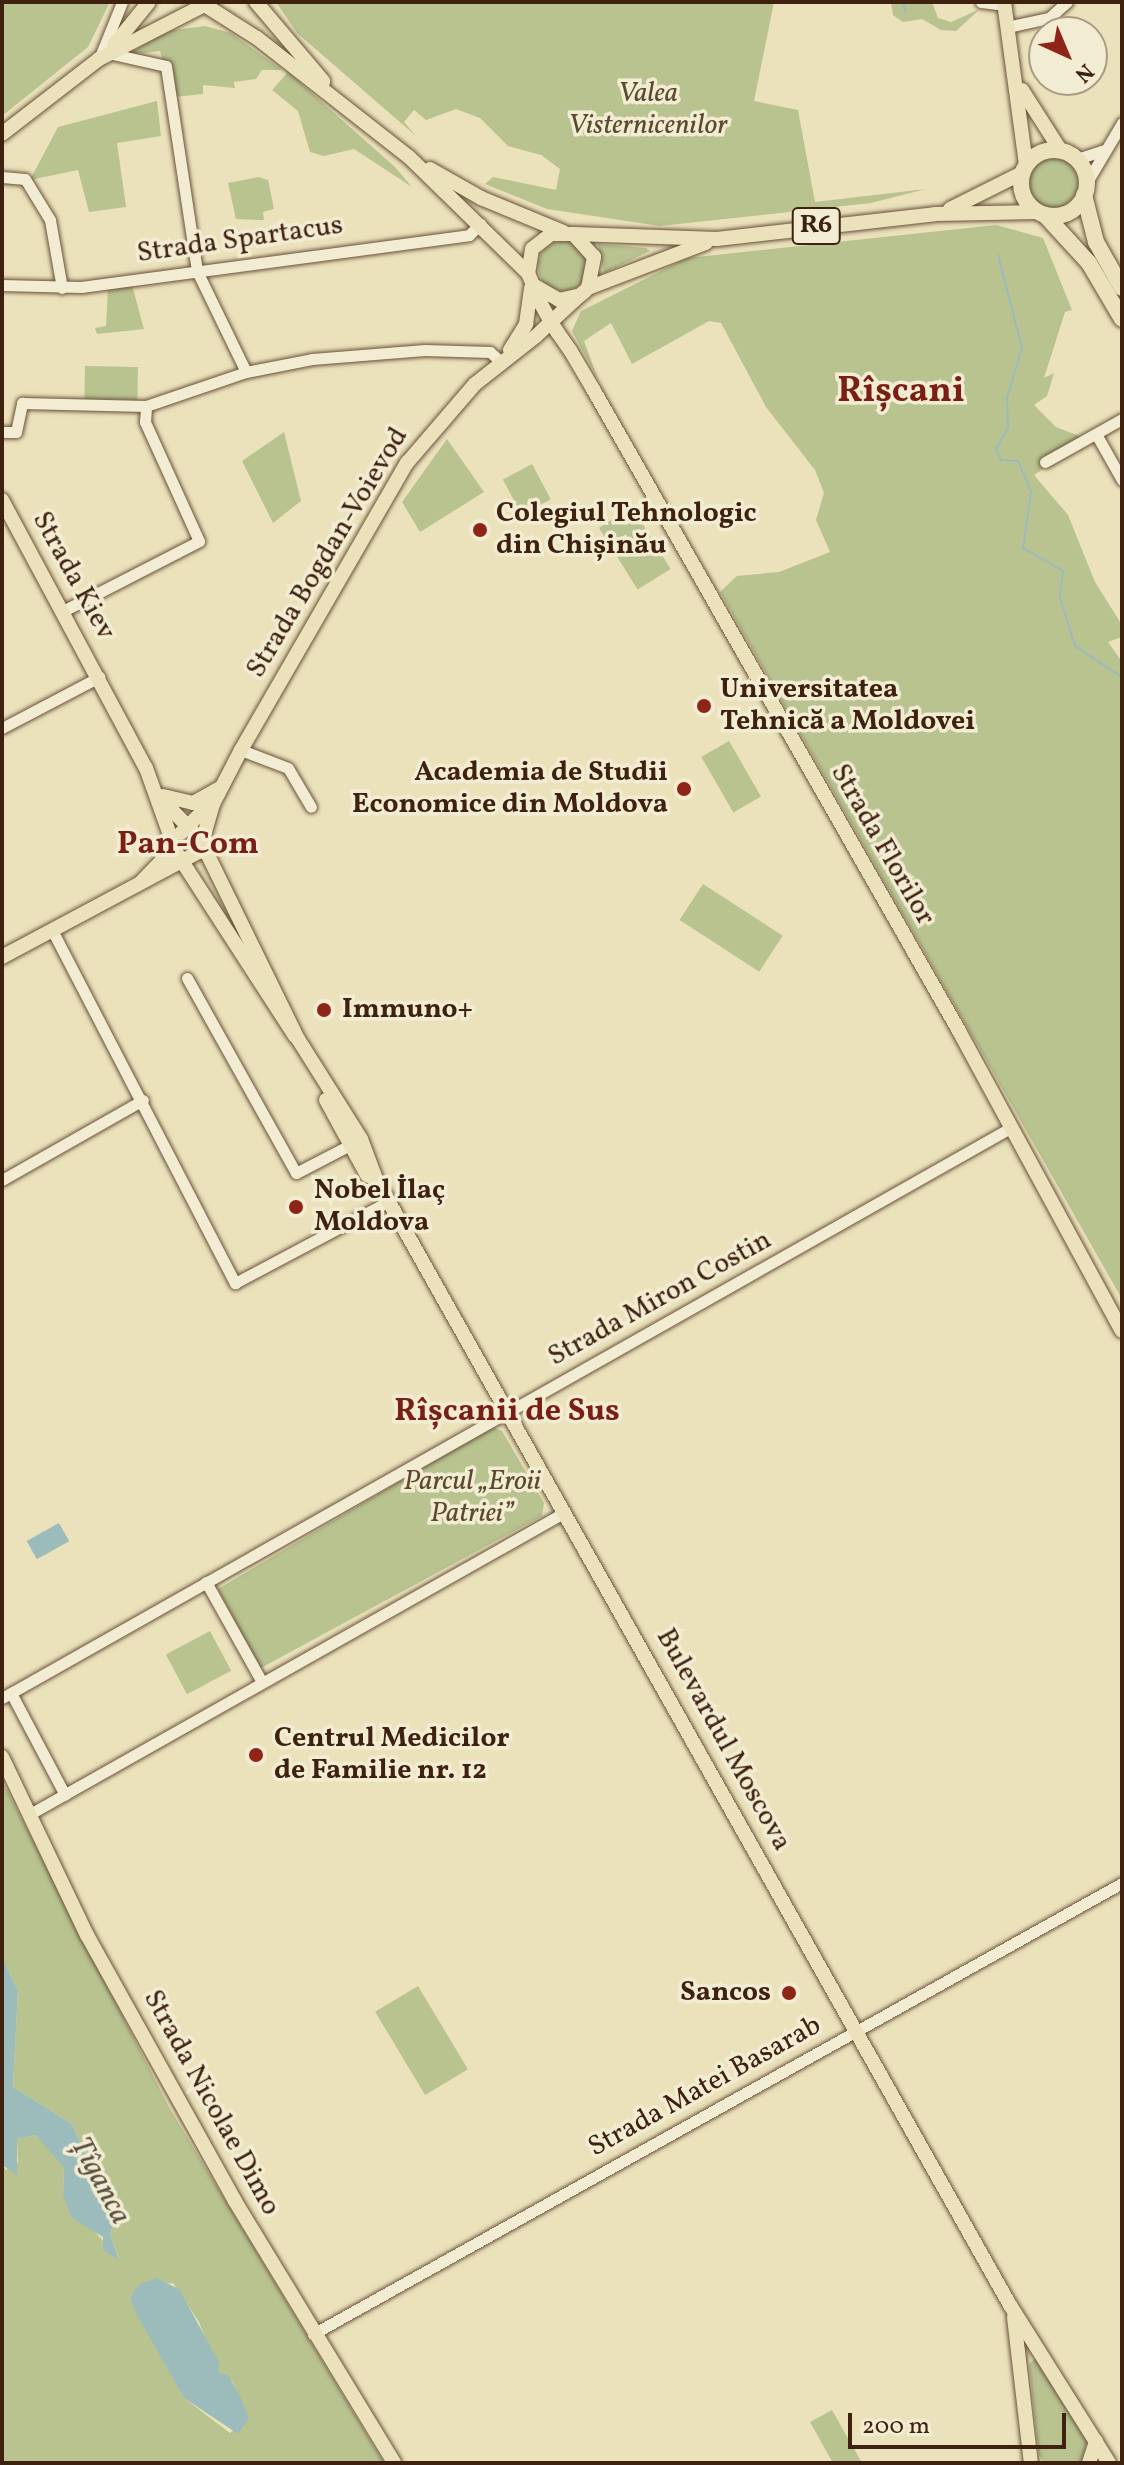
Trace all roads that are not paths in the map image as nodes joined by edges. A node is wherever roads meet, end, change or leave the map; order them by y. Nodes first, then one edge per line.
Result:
1 (122, 2) edge
2 (149, 2) edge
3 (256, 2) edge
4 (981, 2) edge
5 (1067, 2) edge
6 (205, 3) edge
7 (1004, 4) edge
8 (1007, 27) junction
9 (104, 56) junction
10 (1017, 79) junction
11 (336, 97) junction
12 (1120, 129) edge
13 (2, 134) edge
14 (1104, 150) junction
15 (1061, 151) junction
16 (409, 157) junction
17 (1077, 159) junction
18 (1024, 169) junction
19 (2, 177) edge
20 (1085, 189) junction
21 (935, 214) junction
22 (1042, 214) junction
23 (480, 224) junction
24 (568, 233) junction
25 (717, 239) junction
26 (197, 271) junction
27 (530, 278) junction
28 (2, 285) edge
29 (62, 288) junction
30 (1122, 288) edge
31 (583, 292) junction
32 (1122, 319) edge
33 (551, 322) junction
34 (536, 336) junction
35 (567, 345) junction
36 (504, 358) junction
37 (246, 372) junction
38 (146, 406) junction
39 (1122, 419) edge
40 (2, 432) edge
41 (1096, 434) junction
42 (1045, 462) dead end
43 (1122, 480) edge
44 (2, 500) edge
45 (63, 611) junction
46 (99, 677) junction
47 (2, 728) edge
48 (241, 750) junction
49 (220, 791) junction
50 (160, 797) junction
51 (311, 807) dead end
52 (201, 843) junction
53 (183, 844) junction
54 (198, 877) junction
55 (145, 883) junction
56 (52, 930) junction
57 (2, 957) edge
58 (187, 978) dead end
59 (298, 1039) junction
60 (325, 1087) junction
61 (143, 1100) junction
62 (1012, 1127) junction
63 (350, 1145) junction
64 (376, 1179) junction
65 (2, 1180) edge
66 (389, 1201) junction
67 (1122, 1331) edge
68 (508, 1412) junction
69 (565, 1512) junction
70 (206, 1582) junction
71 (262, 1682) junction
72 (7, 1695) edge
73 (2, 1757) edge
74 (65, 1795) junction
75 (30, 1814) junction
76 (1122, 1883) edge
77 (856, 2031) junction
78 (1010, 2305) junction
79 (313, 2334) junction
80 (1046, 2356) junction
81 (1022, 2362) junction
82 (1096, 2441) junction
83 (394, 2463) edge
84 (1031, 2463) edge
85 (1089, 2463) edge
86 (1109, 2463) edge

1 - 9 street
2 - 9 main road
3 - 11 main road
4 - 7 street
5 - 8 street
6 - 9 main road
6 - 11 main road
7 - 8 main road
8 - 10 main road
9 - 13 main road
9 - 26 street
10 - 15 main road
10 - 18 main road
11 - 16 main road
12 - 14 street
14 - 17 street
14 - 20 street
15 - 17 highway
15 - 18 highway, R6
16 - 23 main road
16 - 24 main road
17 - 20 highway
18 - 21 main road, R6
18 - 22 highway
19 - 29 street
20 - 22 highway, R6
20 - 30 highway
21 - 22 main road, R6
21 - 25 main road, R6
22 - 32 highway
23 - 26 street, Strada Spartacus
23 - 27 main road
24 - 25 main road, R6
24 - 27 main road
24 - 31 main road
25 - 31 main road, R6
26 - 29 street, Strada Spartacus
26 - 37 street
27 - 31 main road
27 - 33 main road, Strada Florilor
27 - 36 main road, Strada Bogdan-Voievod
28 - 29 street, Strada Spartacus
31 - 33 main road, Strada Bogdan-Voievod
31 - 35 main road
33 - 34 main road, Strada Bogdan-Voievod
33 - 35 main road, Strada Florilor
34 - 35 main road
34 - 36 main road, Strada Bogdan-Voievod
35 - 62 main road, Strada Florilor
36 - 37 street
36 - 48 main road, Strada Bogdan-Voievod
37 - 38 street
38 - 40 street
38 - 45 street
39 - 41 street
41 - 42 street
41 - 43 street
44 - 45 main road, Strada Kiev
45 - 46 main road, Strada Kiev
46 - 47 street, Strada Kiev
46 - 50 main road, Strada Kiev
48 - 49 main road, Strada Bogdan-Voievod
48 - 51 street
49 - 50 main road
49 - 52 main road, Strada Bogdan-Voievod
49 - 53 main road, Strada Bogdan-Voievod
50 - 53 main road, Strada Kiev
50 - 53 main road, Strada Kiev
52 - 53 main road, Strada Bogdan-Voievod
52 - 59 main road, Bulevardul Moscova
53 - 54 main road, Bulevardul Moscova
53 - 55 main road
54 - 55 main road
54 - 59 main road, Bulevardul Moscova
55 - 56 main road
56 - 57 main road
56 - 61 street
58 - 63 street
59 - 60 main road, Bulevardul Moscova
60 - 63 main road, Bulevardul Moscova
60 - 64 main road, Bulevardul Moscova
61 - 65 street
61 - 66 street
62 - 67 main road, Strada Florilor
62 - 68 street, Strada Miron Costin
63 - 64 main road, Bulevardul Moscova
64 - 66 main road, Bulevardul Moscova
66 - 68 main road, Bulevardul Moscova
68 - 69 main road, Bulevardul Moscova
68 - 70 street, Strada Miron Costin
69 - 71 street
69 - 77 main road, Bulevardul Moscova
70 - 71 street
70 - 72 street, Strada Miron Costin
71 - 74 street
72 - 74 street
73 - 75 main road, Strada Nicolae Dimo
74 - 75 street
75 - 79 main road, Strada Nicolae Dimo
76 - 77 street, Strada Matei Basarab
77 - 78 main road, Bulevardul Moscova
77 - 79 street, Strada Matei Basarab
78 - 80 main road, Bulevardul Moscova
78 - 81 main road, Bulevardul Moscova
79 - 83 main road, Strada Nicolae Dimo
80 - 81 main road
80 - 82 main road, Bulevardul Moscova
81 - 84 main road, Bulevardul Moscova
82 - 85 main road
82 - 86 main road, Bulevardul Moscova

